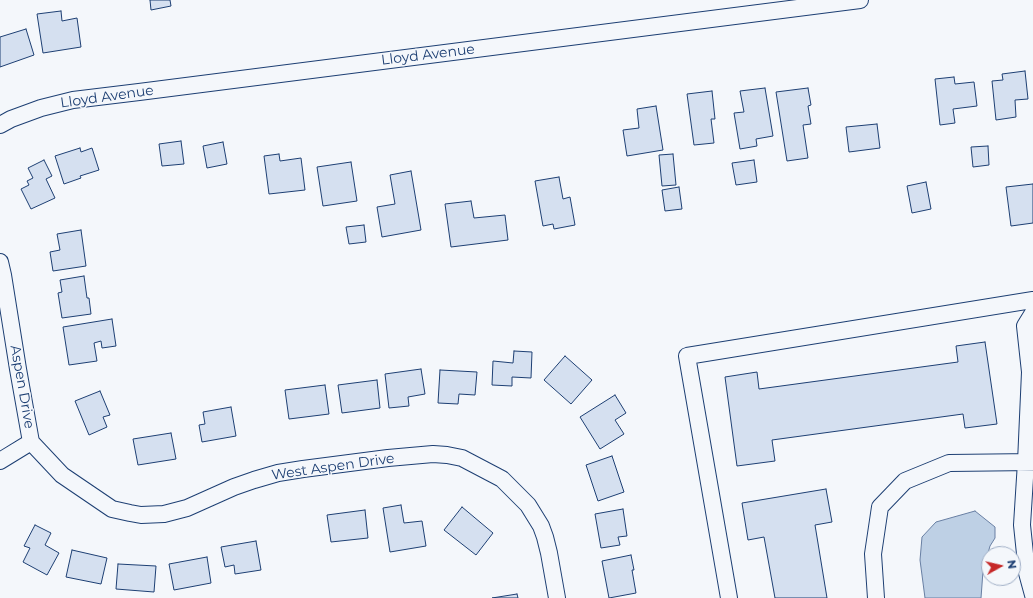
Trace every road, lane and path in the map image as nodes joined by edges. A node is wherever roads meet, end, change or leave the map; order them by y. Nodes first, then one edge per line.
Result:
1 (860, 0) edge
2 (0, 125) edge
3 (0, 262) edge
4 (1033, 300) edge
5 (1033, 314) edge
6 (31, 442) junction
7 (0, 461) edge
8 (1030, 462) edge
9 (1033, 595) edge
10 (557, 598) edge
11 (729, 598) edge
12 (876, 598) edge

1 - 2 street, Lloyd Avenue
3 - 6 street, Aspen Drive
4 - 11 street
5 - 8 street
6 - 7 street
6 - 10 street, West Aspen Drive
8 - 9 street
8 - 12 street

